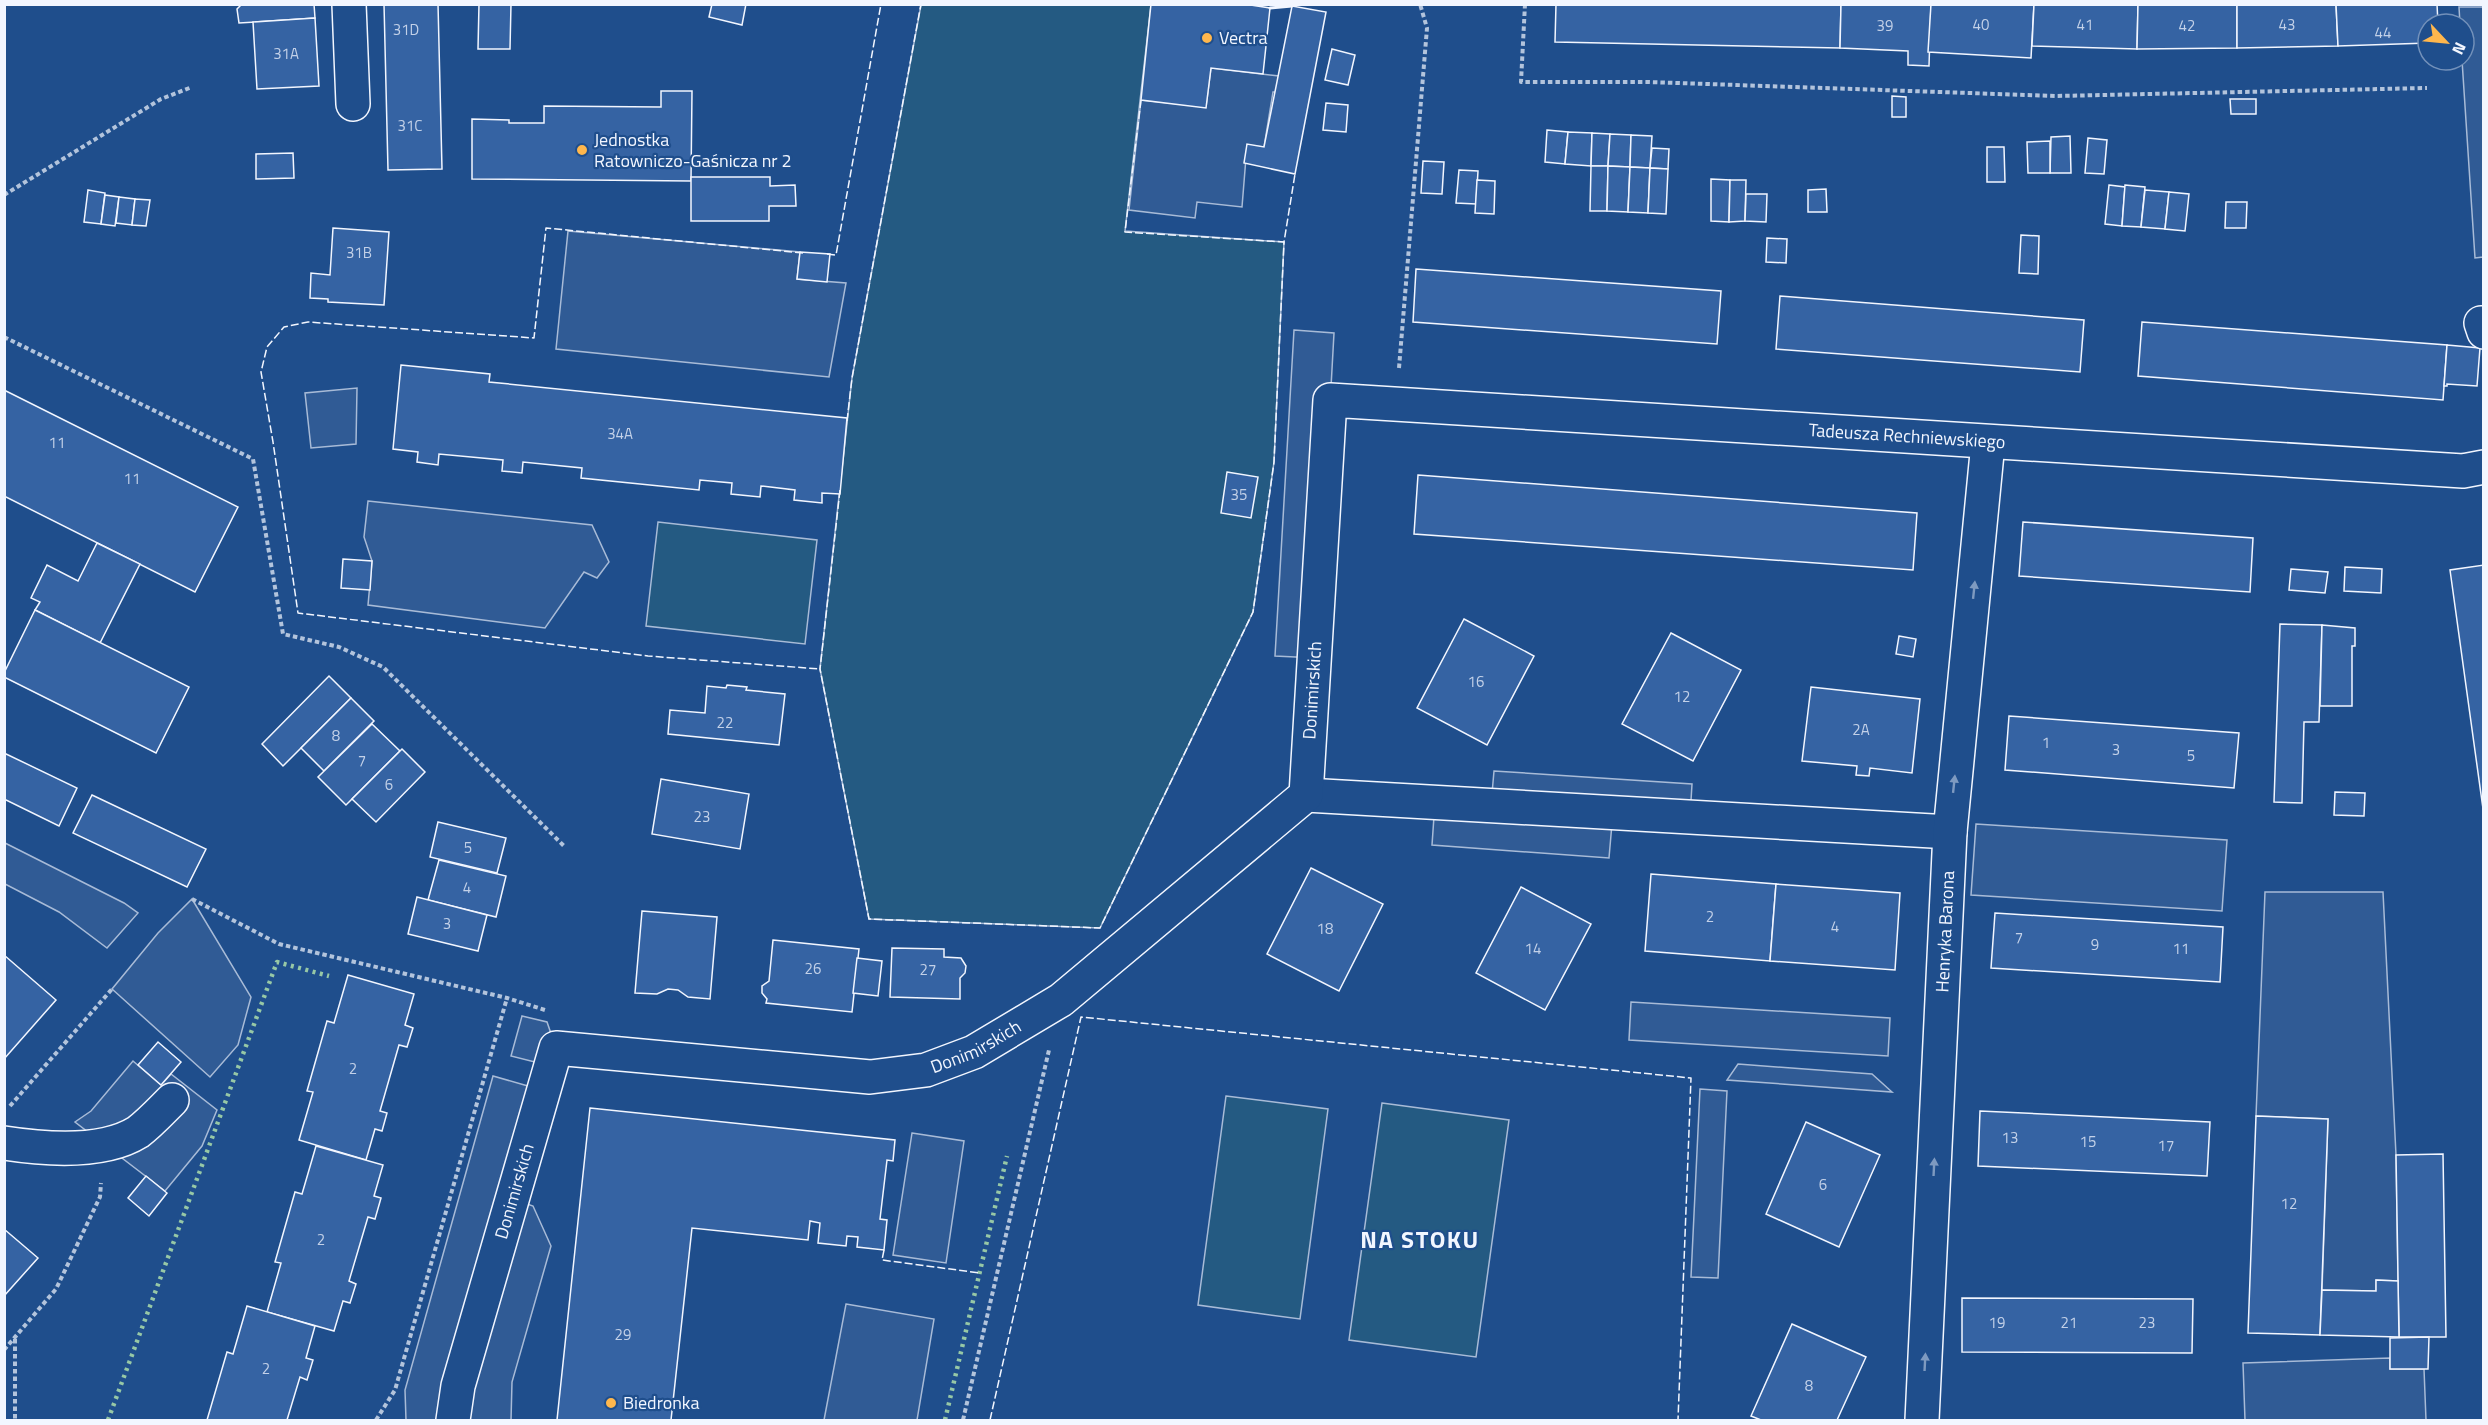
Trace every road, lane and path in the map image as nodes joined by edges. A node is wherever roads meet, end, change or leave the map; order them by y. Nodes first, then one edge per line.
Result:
1 (349, 4) edge
2 (1420, 4) edge
3 (1526, 4) edge
4 (192, 87) dead end
5 (2427, 88) dead end
6 (353, 104) dead end
7 (4, 195) edge
8 (4, 337) edge
9 (1330, 400) joint
10 (1396, 404) junction
11 (1988, 443) junction
12 (2484, 467) edge
13 (1306, 795) junction
14 (1950, 832) junction
15 (564, 846) dead end
16 (192, 899) dead end
17 (112, 989) dead end
18 (507, 998) junction
19 (1061, 1000) junction
20 (544, 1010) dead end
21 (172, 1100) dead end
22 (4, 1113) edge
23 (4, 1143) edge
24 (105, 1144) junction
25 (15, 1338) junction
26 (4, 1350) edge
27 (15, 1420) edge
28 (376, 1420) edge
29 (453, 1420) edge
30 (963, 1420) edge
31 (1922, 1420) edge

1 - 6 street
2 - 10 path
3 - 5 path
4 - 7 path
8 - 15 path
9 - 10 street, Tadeusza Rechniewskiego
9 - 13 street, Donimirskich
10 - 11 street, Tadeusza Rechniewskiego
11 - 12 street, Tadeusza Rechniewskiego
14 -> 11 street, Henryka Barona
13 - 14 street
13 - 19 street, Donimirskich
31 -> 14 street, Henryka Barona
16 - 18 path
17 - 22 path
18 - 20 path
18 - 28 path
19 - 29 street, Donimirskich
19 - 30 path
21 - 24 street
23 - 24 street
24 - 25 path
25 - 26 path
25 - 27 path

